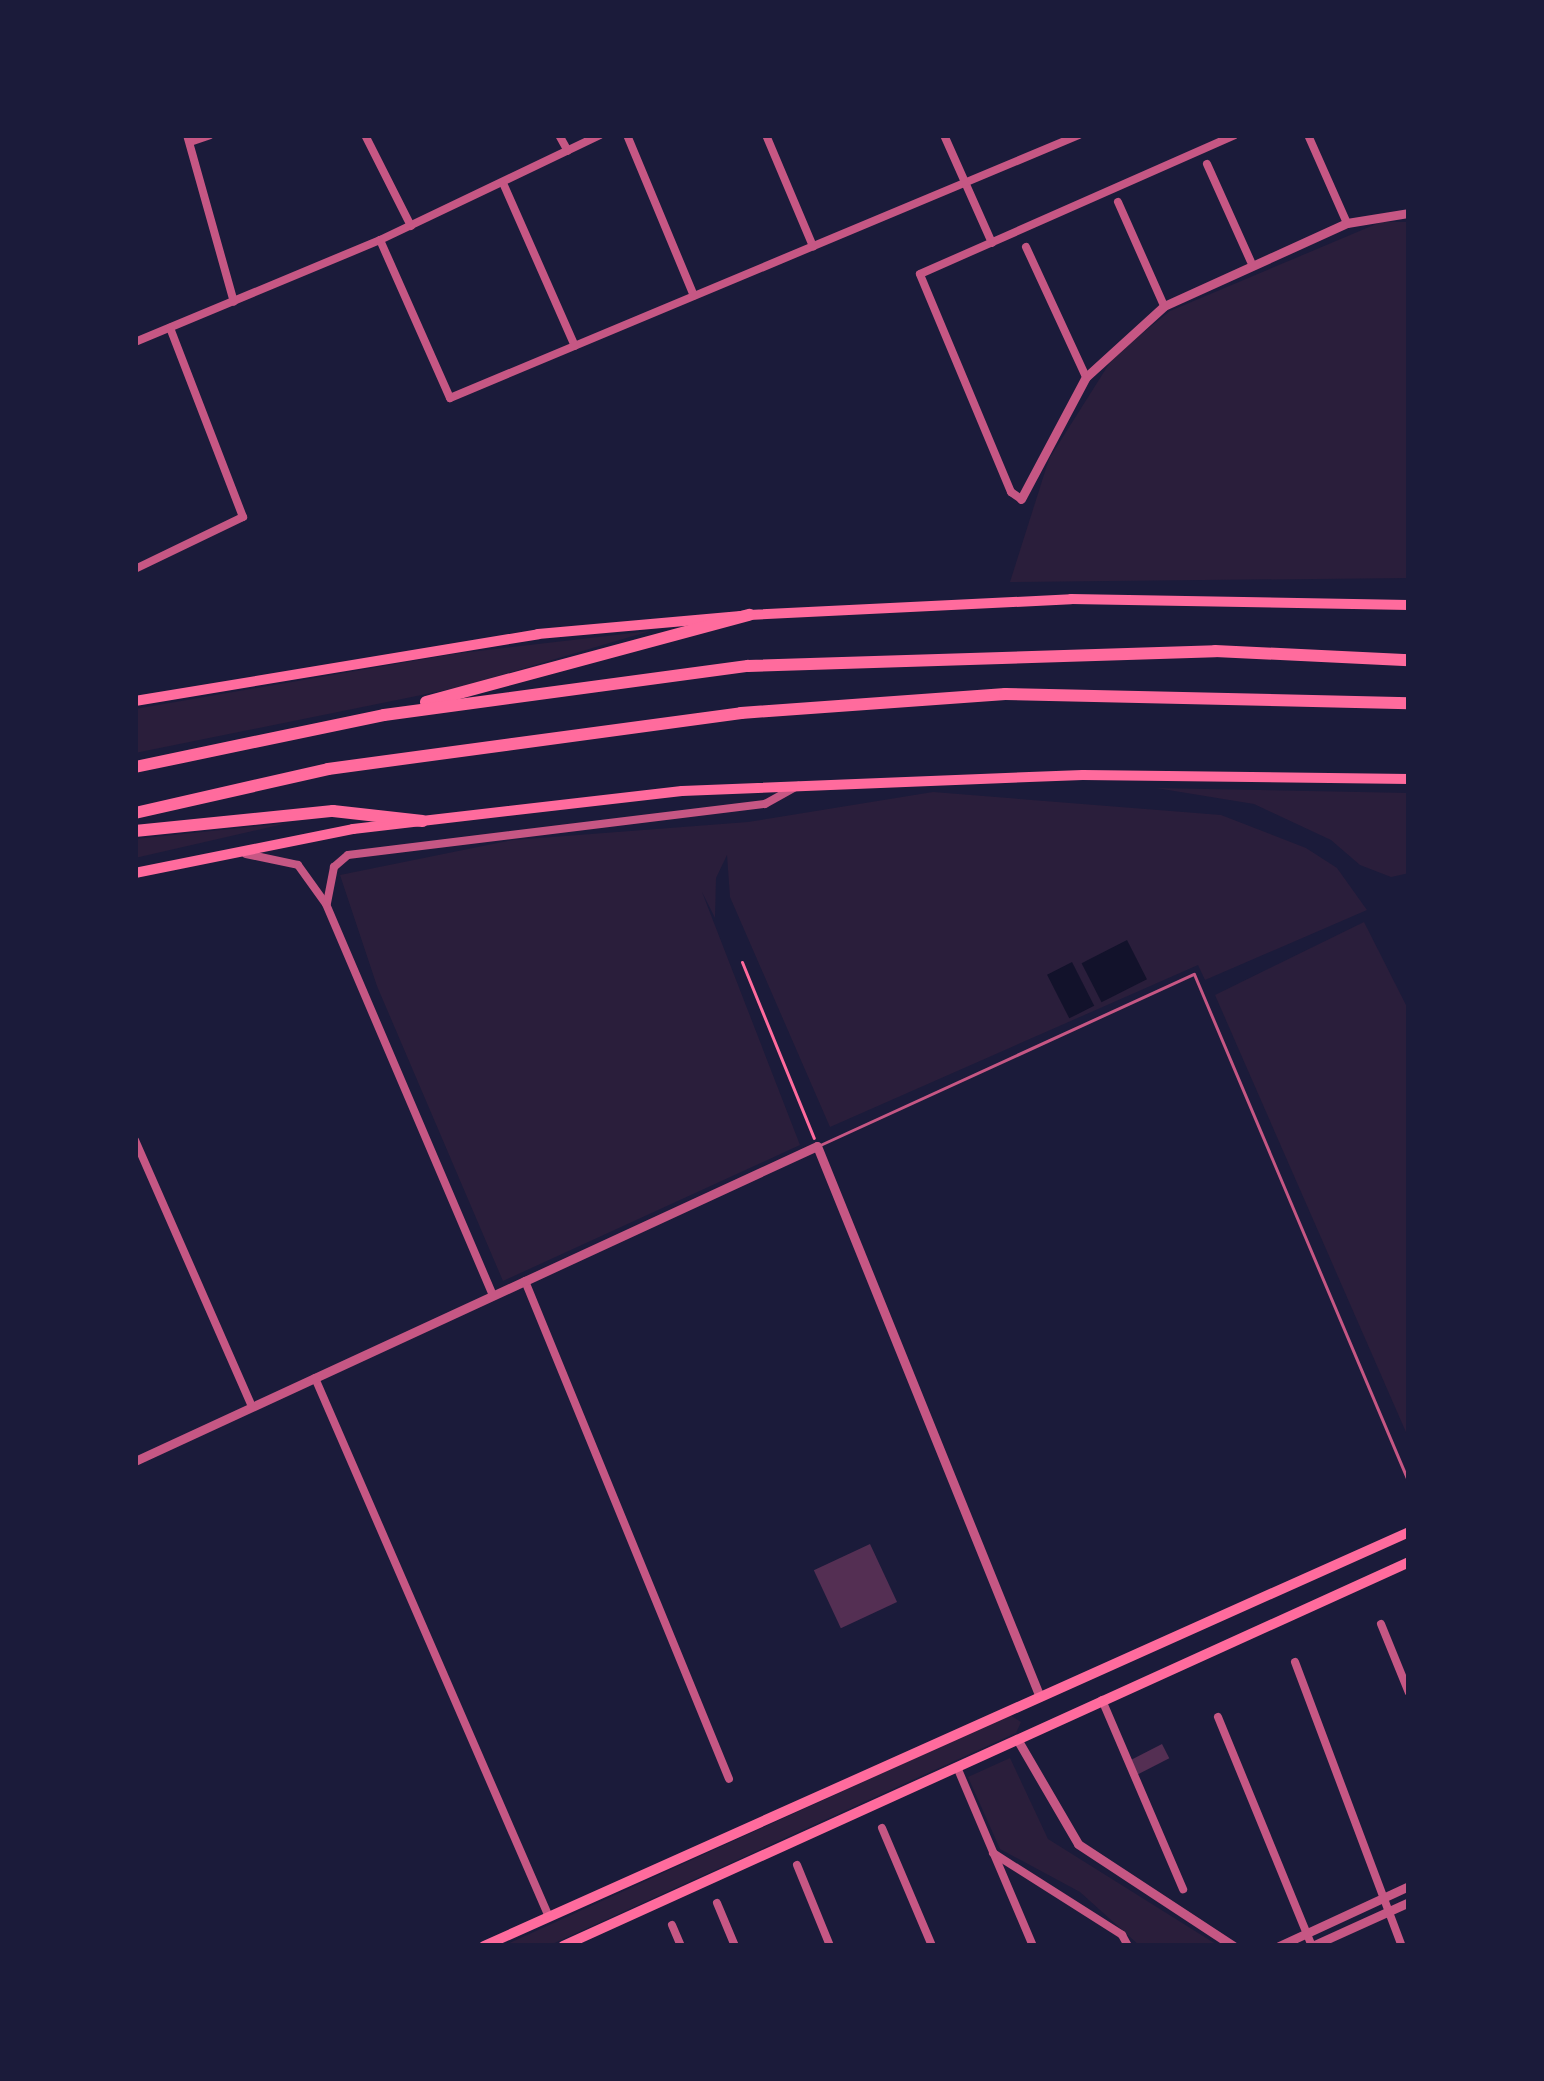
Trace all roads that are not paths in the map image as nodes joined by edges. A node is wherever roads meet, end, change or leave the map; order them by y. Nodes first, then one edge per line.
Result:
1 (210, 135) edge
2 (365, 135) edge
3 (560, 135) edge
4 (600, 135) edge
5 (627, 135) edge
6 (766, 135) edge
7 (944, 135) edge
8 (1078, 135) edge
9 (1235, 135) edge
10 (1308, 135) edge
11 (189, 139) edge
12 (568, 151) junction
13 (1207, 164) dead end
14 (965, 182) junction
15 (503, 183) junction
16 (1118, 202) dead end
17 (1409, 213) edge
18 (1347, 223) junction
19 (411, 226) junction
20 (380, 240) junction
21 (992, 244) junction
22 (813, 246) junction
23 (1026, 247) dead end
24 (1251, 262) junction
25 (694, 296) junction
26 (234, 302) junction
27 (1164, 306) junction
28 (170, 328) junction
29 (135, 342) edge
30 (575, 346) junction
31 (1086, 376) junction
32 (1022, 499) joint
33 (135, 569) edge
34 (1409, 604) edge
35 (749, 615) junction
36 (1409, 659) edge
37 (135, 701) edge
38 (1409, 704) edge
39 (384, 715) junction
40 (135, 766) edge
41 (1409, 779) edge
42 (800, 785) junction
43 (135, 813) edge
44 (422, 821) junction
45 (135, 831) edge
46 (244, 854) junction
47 (135, 873) edge
48 (326, 904) junction
49 (135, 1140) edge
50 (817, 1146) junction
51 (525, 1281) junction
52 (493, 1295) junction
53 (315, 1378) junction
54 (252, 1406) junction
55 (135, 1460) edge
56 (1409, 1483) edge
57 (1409, 1532) edge
58 (1409, 1562) edge
59 (1381, 1624) dead end
60 (1294, 1661) dead end
61 (1409, 1693) edge
62 (1040, 1697) junction
63 (1102, 1700) junction
64 (1218, 1717) dead end
65 (1050, 1724) junction
66 (1017, 1739) junction
67 (957, 1766) junction
68 (729, 1779) dead end
69 (882, 1828) dead end
70 (993, 1853) junction
71 (797, 1865) dead end
72 (1409, 1886) edge
73 (1183, 1889) dead end
74 (1382, 1898) junction
75 (1409, 1902) edge
76 (717, 1903) dead end
77 (1388, 1912) junction
78 (549, 1917) junction
79 (672, 1925) dead end
80 (1306, 1933) junction
81 (484, 1946) edge
82 (563, 1946) edge
83 (681, 1946) edge
84 (735, 1946) edge
85 (830, 1946) edge
86 (932, 1946) edge
87 (1033, 1946) edge
88 (1128, 1946) edge
89 (1233, 1946) edge
90 (1279, 1946) edge
91 (1312, 1946) edge
92 (1402, 1946) edge

1 - 11 street
2 - 19 street
3 - 12 street
4 - 12 street
5 - 25 street
6 - 22 street
7 - 14 street
8 - 14 street
9 - 21 street
10 - 18 street
11 - 26 street
12 - 15 street
13 - 24 street
14 - 21 street
14 - 22 street
15 - 19 street
15 - 30 street
16 - 27 street
17 - 18 street
18 - 24 street
19 - 20 street
20 - 26 street
20 - 30 street
21 - 32 street
22 - 25 street
23 - 31 street
24 - 27 street
25 - 30 street
26 - 28 street
27 - 31 street
28 - 29 street
28 - 33 street
31 - 32 street
34 - 35 main road
35 - 37 main road
35 - 39 highway
36 - 39 highway
38 - 43 highway
39 - 40 highway
41 - 42 main road
42 - 44 main road
42 - 48 street
44 - 45 highway
44 - 46 main road
46 - 47 main road
46 - 48 street
48 - 52 street
49 - 54 street
50 - 51 street
50 - 56 lane
50 - 62 street
51 - 52 street
51 - 68 street
52 - 53 street
53 - 54 street
53 - 78 street
54 - 55 street
57 - 62 main road
58 - 63 main road
59 - 61 street
60 - 74 street
62 - 65 main road
62 - 78 main road
63 - 65 main road
63 - 73 street
64 - 80 street
65 - 66 main road
66 - 67 main road
66 - 89 street
67 - 70 street
67 - 82 main road
69 - 86 street
70 - 87 street
70 - 88 street
71 - 85 street
72 - 74 street
74 - 77 street
74 - 80 street
75 - 77 street
76 - 84 street
77 - 91 street
77 - 92 street
78 - 81 main road
79 - 83 street
80 - 90 street
80 - 91 street

